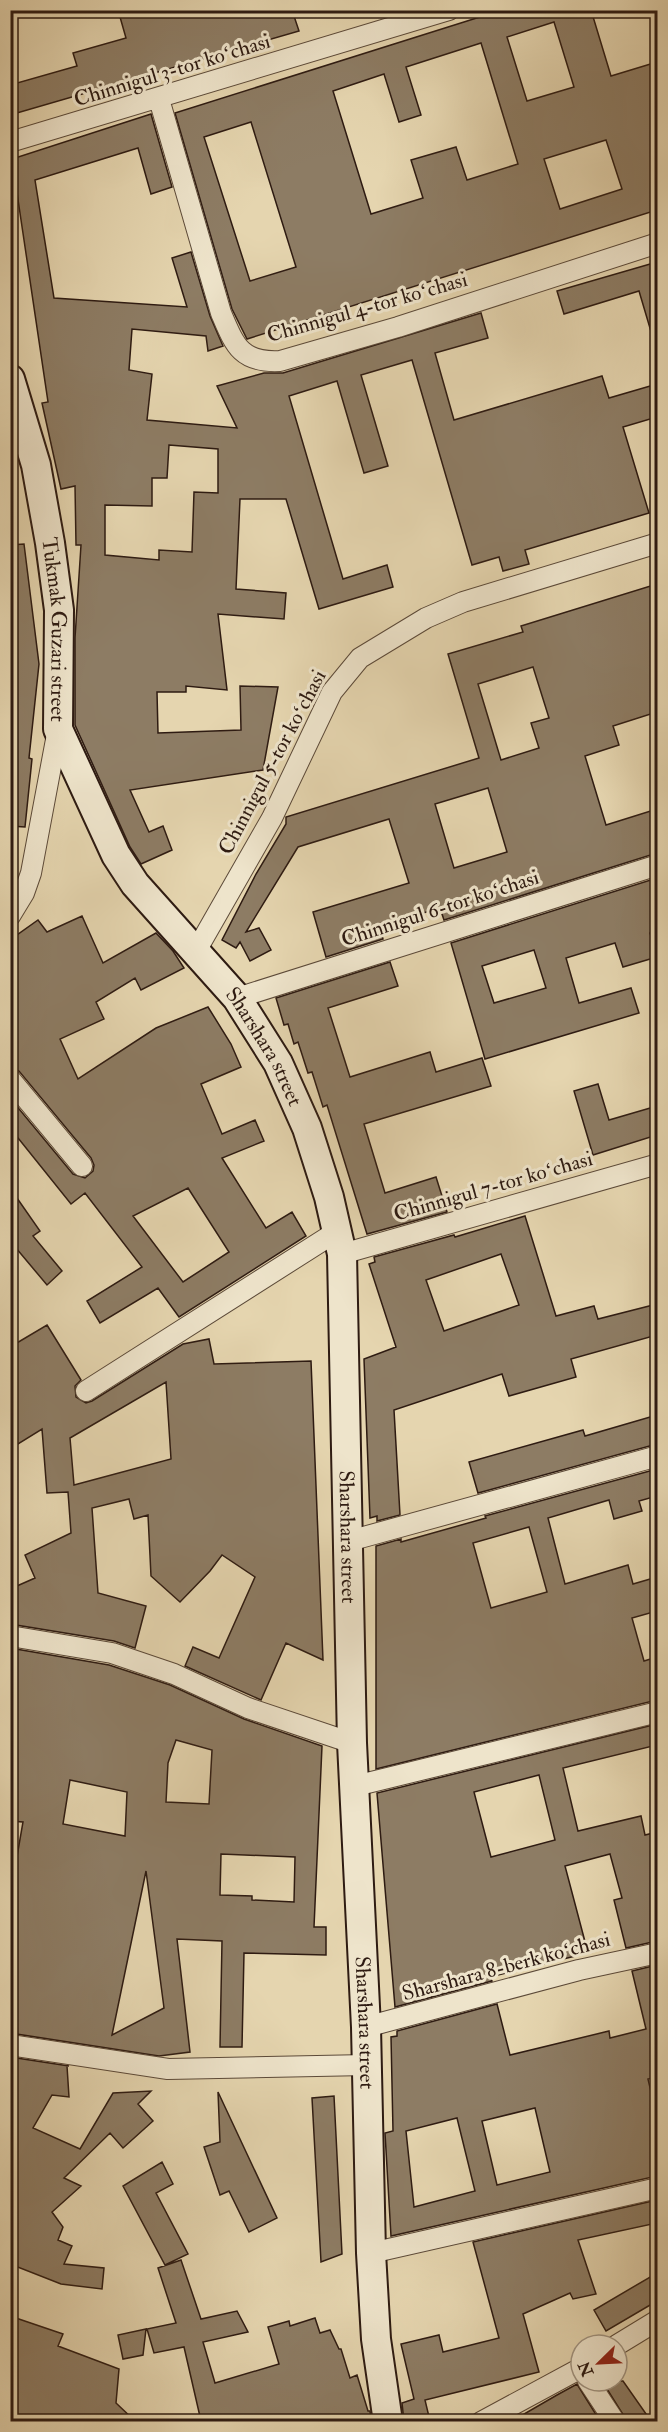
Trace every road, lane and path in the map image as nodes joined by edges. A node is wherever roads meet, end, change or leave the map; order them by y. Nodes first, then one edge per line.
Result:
1 (449, 10) edge
2 (159, 99) junction
3 (10, 142) edge
4 (657, 243) edge
5 (10, 379) edge
6 (15, 412) edge
7 (657, 543) edge
8 (58, 729) junction
9 (657, 865) edge
10 (10, 916) edge
11 (196, 951) junction
12 (237, 998) junction
13 (10, 1078) edge
14 (657, 1164) edge
15 (82, 1166) dead end
16 (339, 1243) junction
17 (86, 1391) dead end
18 (657, 1456) edge
19 (349, 1541) junction
20 (10, 1636) edge
21 (657, 1712) edge
22 (352, 1743) junction
23 (355, 1786) junction
24 (657, 1953) edge
25 (366, 2027) junction
26 (10, 2045) edge
27 (367, 2065) junction
28 (657, 2188) edge
29 (371, 2253) junction
30 (657, 2320) edge
31 (629, 2338) edge
32 (569, 2379) edge
33 (597, 2393) edge
34 (388, 2421) edge
35 (481, 2421) edge
36 (615, 2421) edge

1 - 2 street, Chinnigul 3-tor koʻchasi
2 - 3 street, Chinnigul 3-tor koʻchasi
2 - 4 street, Chinnigul 4-tor koʻchasi
5 - 6 street, Tukmak Guzari street
6 - 8 street, Tukmak Guzari street
7 - 11 street, Chinnigul 5-tor koʻchasi
8 - 10 street, Tukmak Guzari street
8 - 11 street, Sharshara street
9 - 12 street, Chinnigul 6-tor koʻchasi
11 - 12 street, Sharshara street
12 - 16 street, Sharshara street
13 - 15 street
14 - 16 street, Chinnigul 7-tor koʻchasi
16 - 17 street, Chinnigul 7-tor koʻchasi
16 - 19 street, Sharshara street
18 - 19 street
19 - 22 street, Sharshara street
20 - 22 street
21 - 23 street
22 - 23 street, Sharshara street
23 - 25 street, Sharshara street
24 - 25 street, Sharshara 8-berk koʻchasi
25 - 27 street, Sharshara street
26 - 27 street
27 - 29 street, Sharshara street
28 - 29 street
29 - 34 street, Sharshara street
30 - 31 street
32 - 35 street
33 - 36 street

